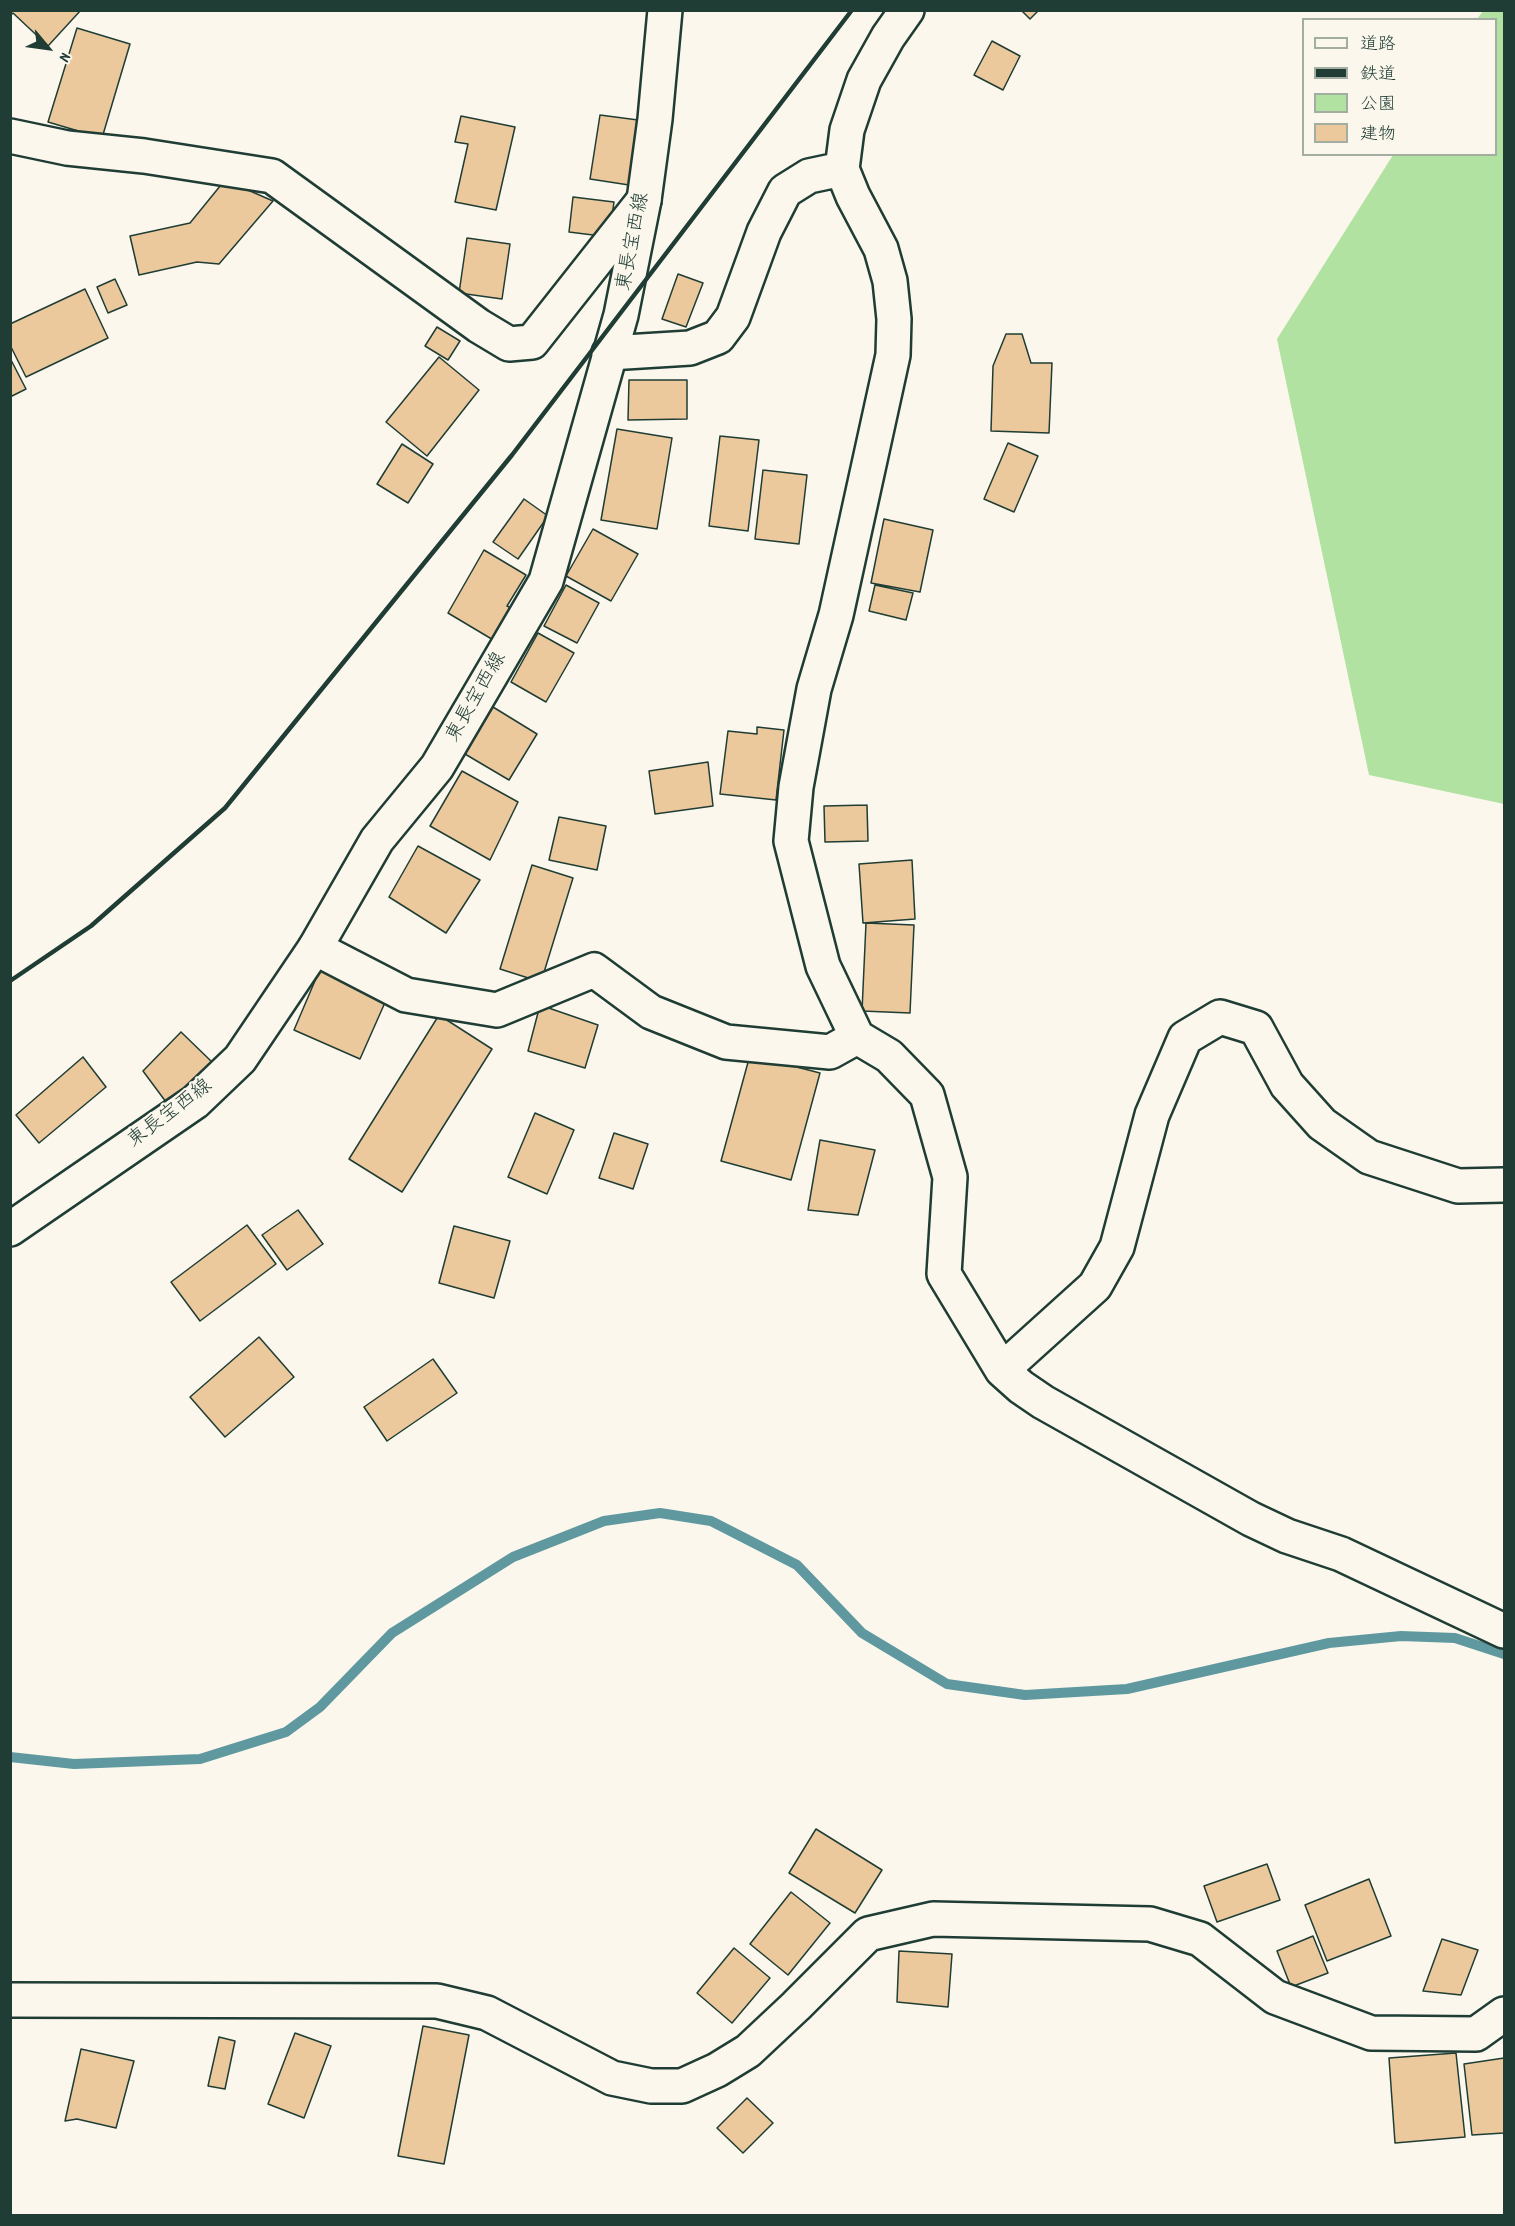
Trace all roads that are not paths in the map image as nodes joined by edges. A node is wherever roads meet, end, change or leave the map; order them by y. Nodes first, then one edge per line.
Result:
1 (665, 10) edge
2 (907, 10) edge
3 (10, 136) edge
4 (842, 169) junction
5 (644, 200) junction
6 (609, 353) junction
7 (315, 948) junction
8 (857, 1037) junction
9 (1504, 1185) edge
10 (10, 1229) edge
11 (1002, 1370) junction
12 (1504, 1631) edge
13 (10, 2000) edge
14 (1504, 2014) edge

1 - 5 street, 東長宝西線
2 - 4 street
3 - 5 street
4 - 6 street
4 - 8 street
5 - 6 street, 東長宝西線
6 - 7 street, 東長宝西線
7 - 8 street
7 - 10 street, 東長宝西線
8 - 11 street
9 - 11 street
11 - 12 street
13 - 14 street

